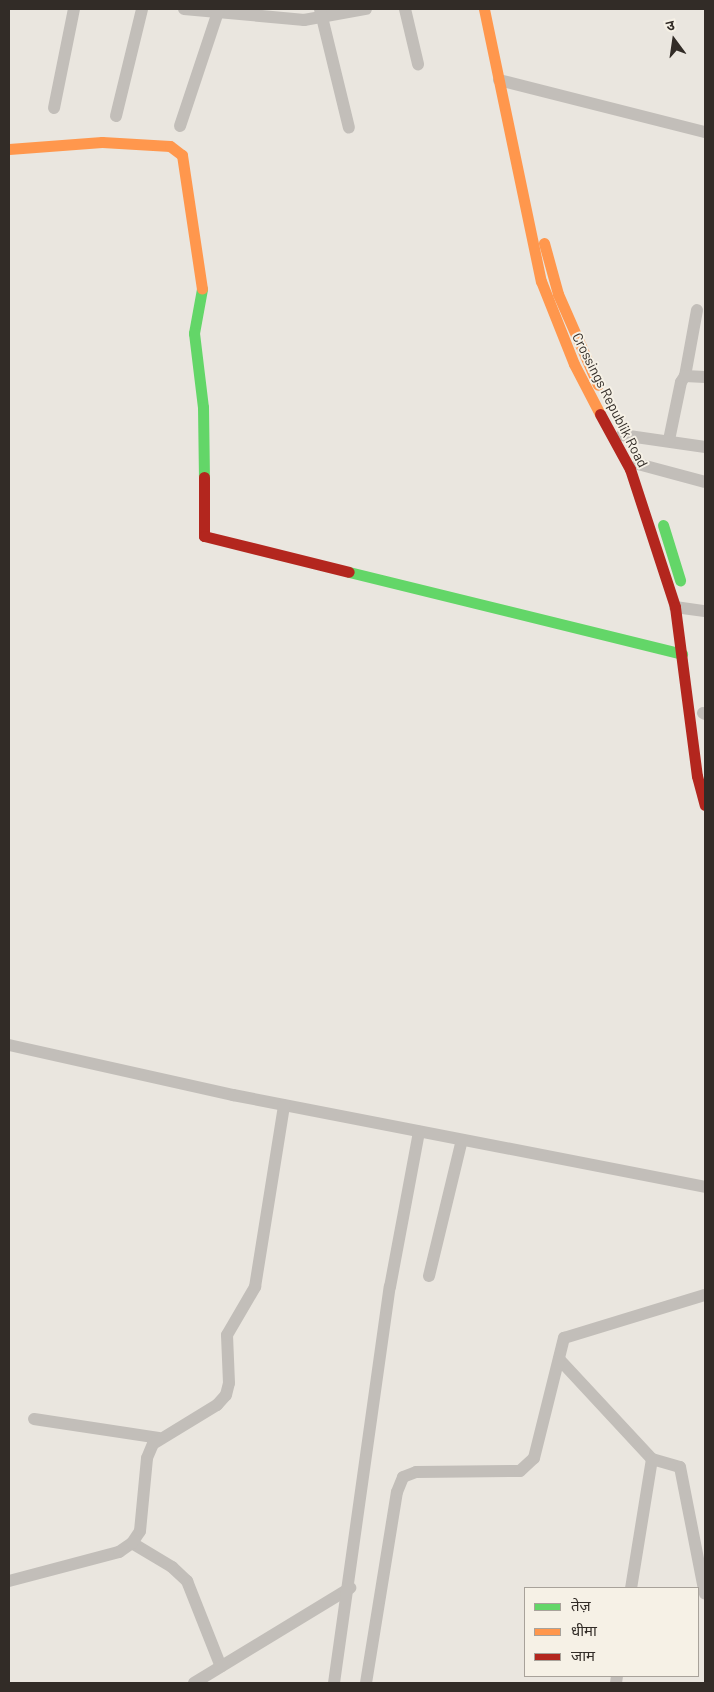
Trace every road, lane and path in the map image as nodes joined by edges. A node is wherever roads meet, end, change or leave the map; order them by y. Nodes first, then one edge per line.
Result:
1 (74, 9) edge
2 (142, 9) edge
3 (184, 9) edge
4 (366, 9) edge
5 (405, 9) edge
6 (484, 9) edge
7 (495, 9) edge
8 (218, 11) edge
9 (321, 14) edge
10 (418, 64) dead end
11 (504, 82) junction
12 (54, 108) dead end
13 (116, 116) dead end
14 (180, 126) dead end
15 (349, 128) dead end
16 (705, 132) edge
17 (9, 149) edge
18 (697, 310) dead end
19 (685, 376) junction
20 (705, 378) edge
21 (622, 434) junction
22 (670, 440) junction
23 (705, 447) edge
24 (638, 464) junction
25 (705, 482) edge
26 (681, 607) junction
27 (705, 611) edge
28 (682, 654) junction
29 (695, 654) dead end
30 (701, 697) dead end
31 (704, 714) edge
32 (705, 727) edge
33 (705, 805) edge
34 (9, 1045) edge
35 (284, 1105) junction
36 (419, 1132) junction
37 (462, 1140) junction
38 (705, 1187) edge
39 (429, 1276) dead end
40 (705, 1295) edge
41 (559, 1358) junction
42 (34, 1419) dead end
43 (159, 1438) junction
44 (652, 1460) junction
45 (132, 1543) junction
46 (9, 1581) edge
47 (631, 1587) edge
48 (350, 1588) junction
49 (705, 1594) edge
50 (221, 1668) junction
51 (194, 1683) edge
52 (334, 1683) edge
53 (366, 1683) edge

1 - 12 street
2 - 13 street
3 - 8 street
4 - 9 street
5 - 10 street
6 - 11 street, Crossings Republik Road
7 - 11 street
8 - 9 street
8 - 14 street
9 - 15 street
11 - 16 street
11 - 21 street
11 - 26 street, Crossings Republik Road
17 - 28 street
18 - 19 street
19 - 20 street
19 - 22 street
21 - 22 street
21 - 24 street
22 - 23 street
24 - 25 street
24 - 26 street
26 - 27 street
26 - 28 street, Crossings Republik Road
26 - 29 street
28 - 33 street, Crossings Republik Road
30 - 31 street
31 - 32 street
34 - 35 street
35 - 36 street
35 - 43 street
36 - 37 street
36 - 48 street
37 - 38 street
37 - 39 street
40 - 41 street
41 - 44 street
41 - 53 street
42 - 43 street
43 - 45 street
44 - 47 street
44 - 49 street
45 - 46 street
45 - 50 street
48 - 50 street
48 - 52 street
50 - 51 street

